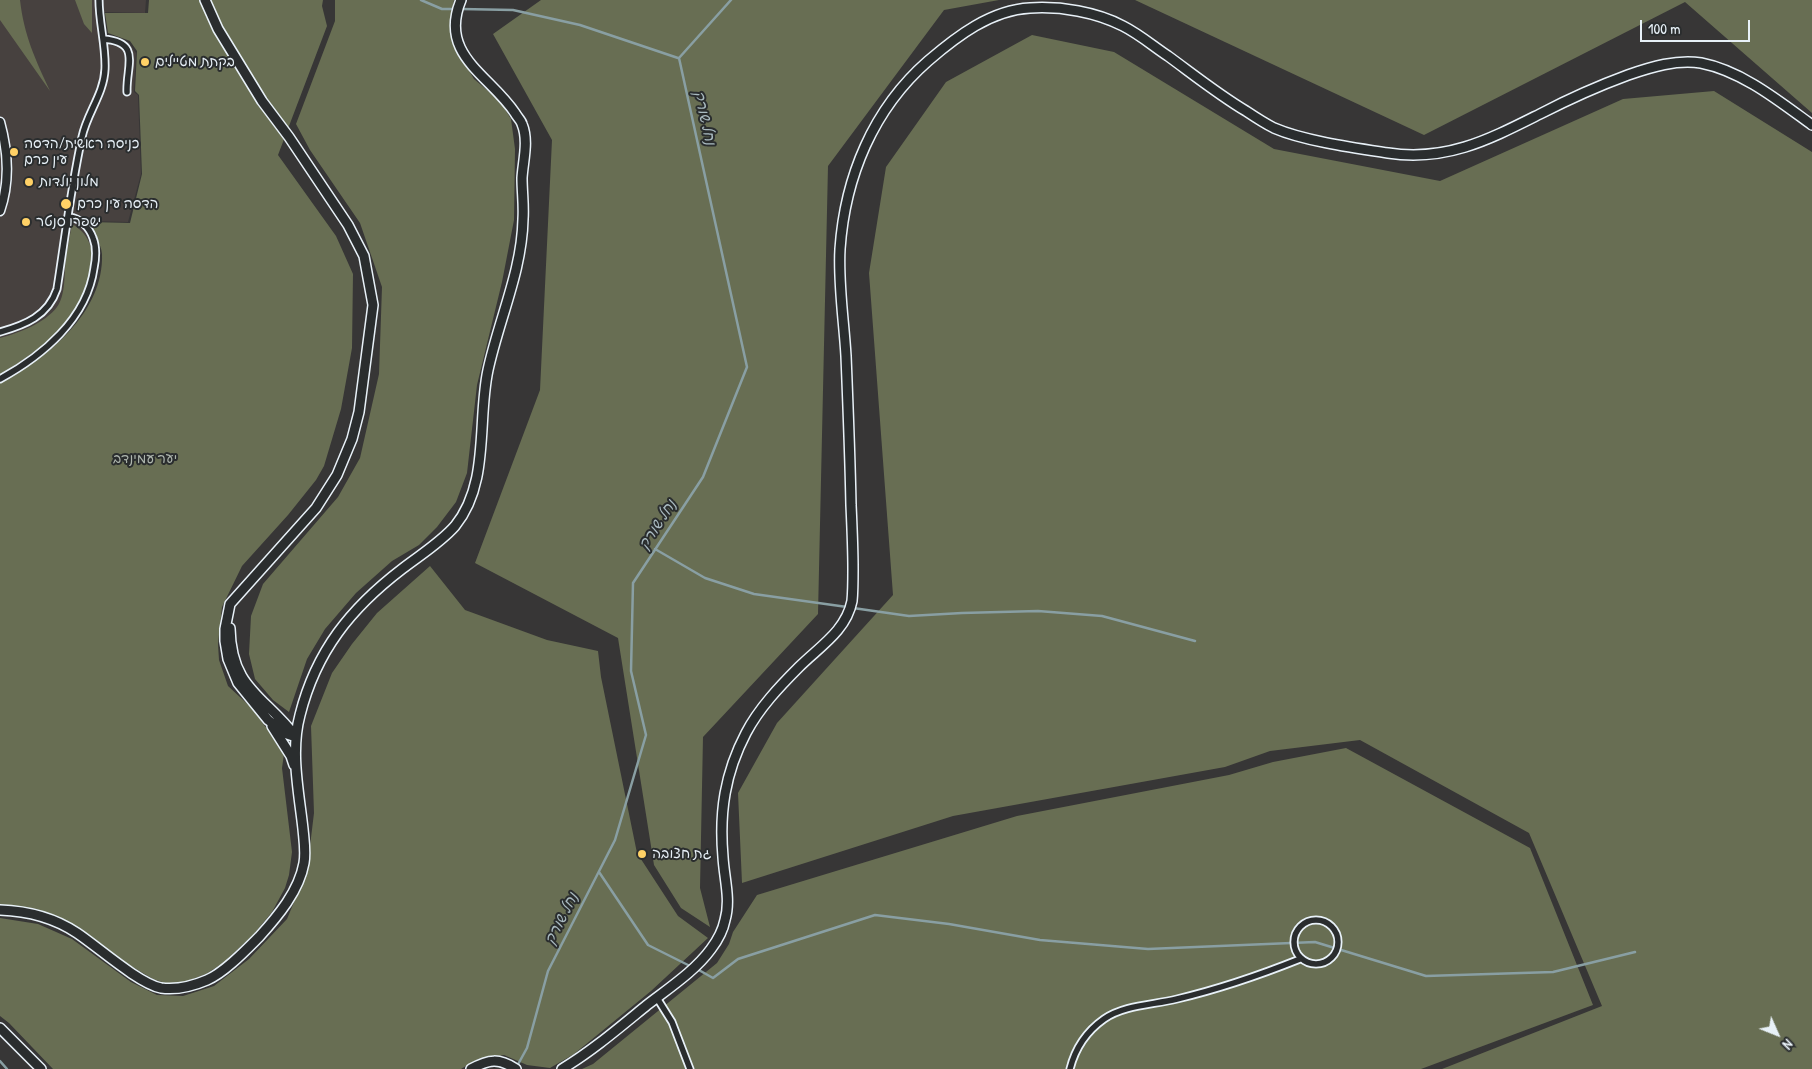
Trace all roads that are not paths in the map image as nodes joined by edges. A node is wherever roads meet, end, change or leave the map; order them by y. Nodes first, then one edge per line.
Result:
1 (99, 0) edge
2 (205, 0) edge
3 (461, 0) edge
4 (103, 39) junction
5 (127, 92) dead end
6 (0, 122) edge
7 (1812, 125) edge
8 (3, 168) edge
9 (0, 211) edge
10 (68, 217) junction
11 (0, 332) edge
12 (0, 379) edge
13 (230, 604) junction
14 (268, 720) junction
15 (296, 737) junction
16 (296, 771) junction
17 (0, 910) edge
18 (1300, 959) junction
19 (657, 998) junction
20 (0, 1028) edge
21 (41, 1069) edge
22 (471, 1069) edge
23 (516, 1069) edge
24 (562, 1069) edge
25 (690, 1069) edge
26 (1070, 1069) edge

1 - 4 street
2 - 13 main road
3 - 15 main road
4 - 5 street
4 - 10 street
6 - 8 street
7 - 19 main road
8 - 9 street
10 - 11 street
10 - 12 street
13 - 14 main road
13 - 15 main road
14 - 15 main road
14 - 16 main road
15 - 16 main road
16 - 17 main road
18 - 18 street
18 - 26 street
19 - 24 main road
19 - 25 street
20 - 21 main road
22 - 23 main road

